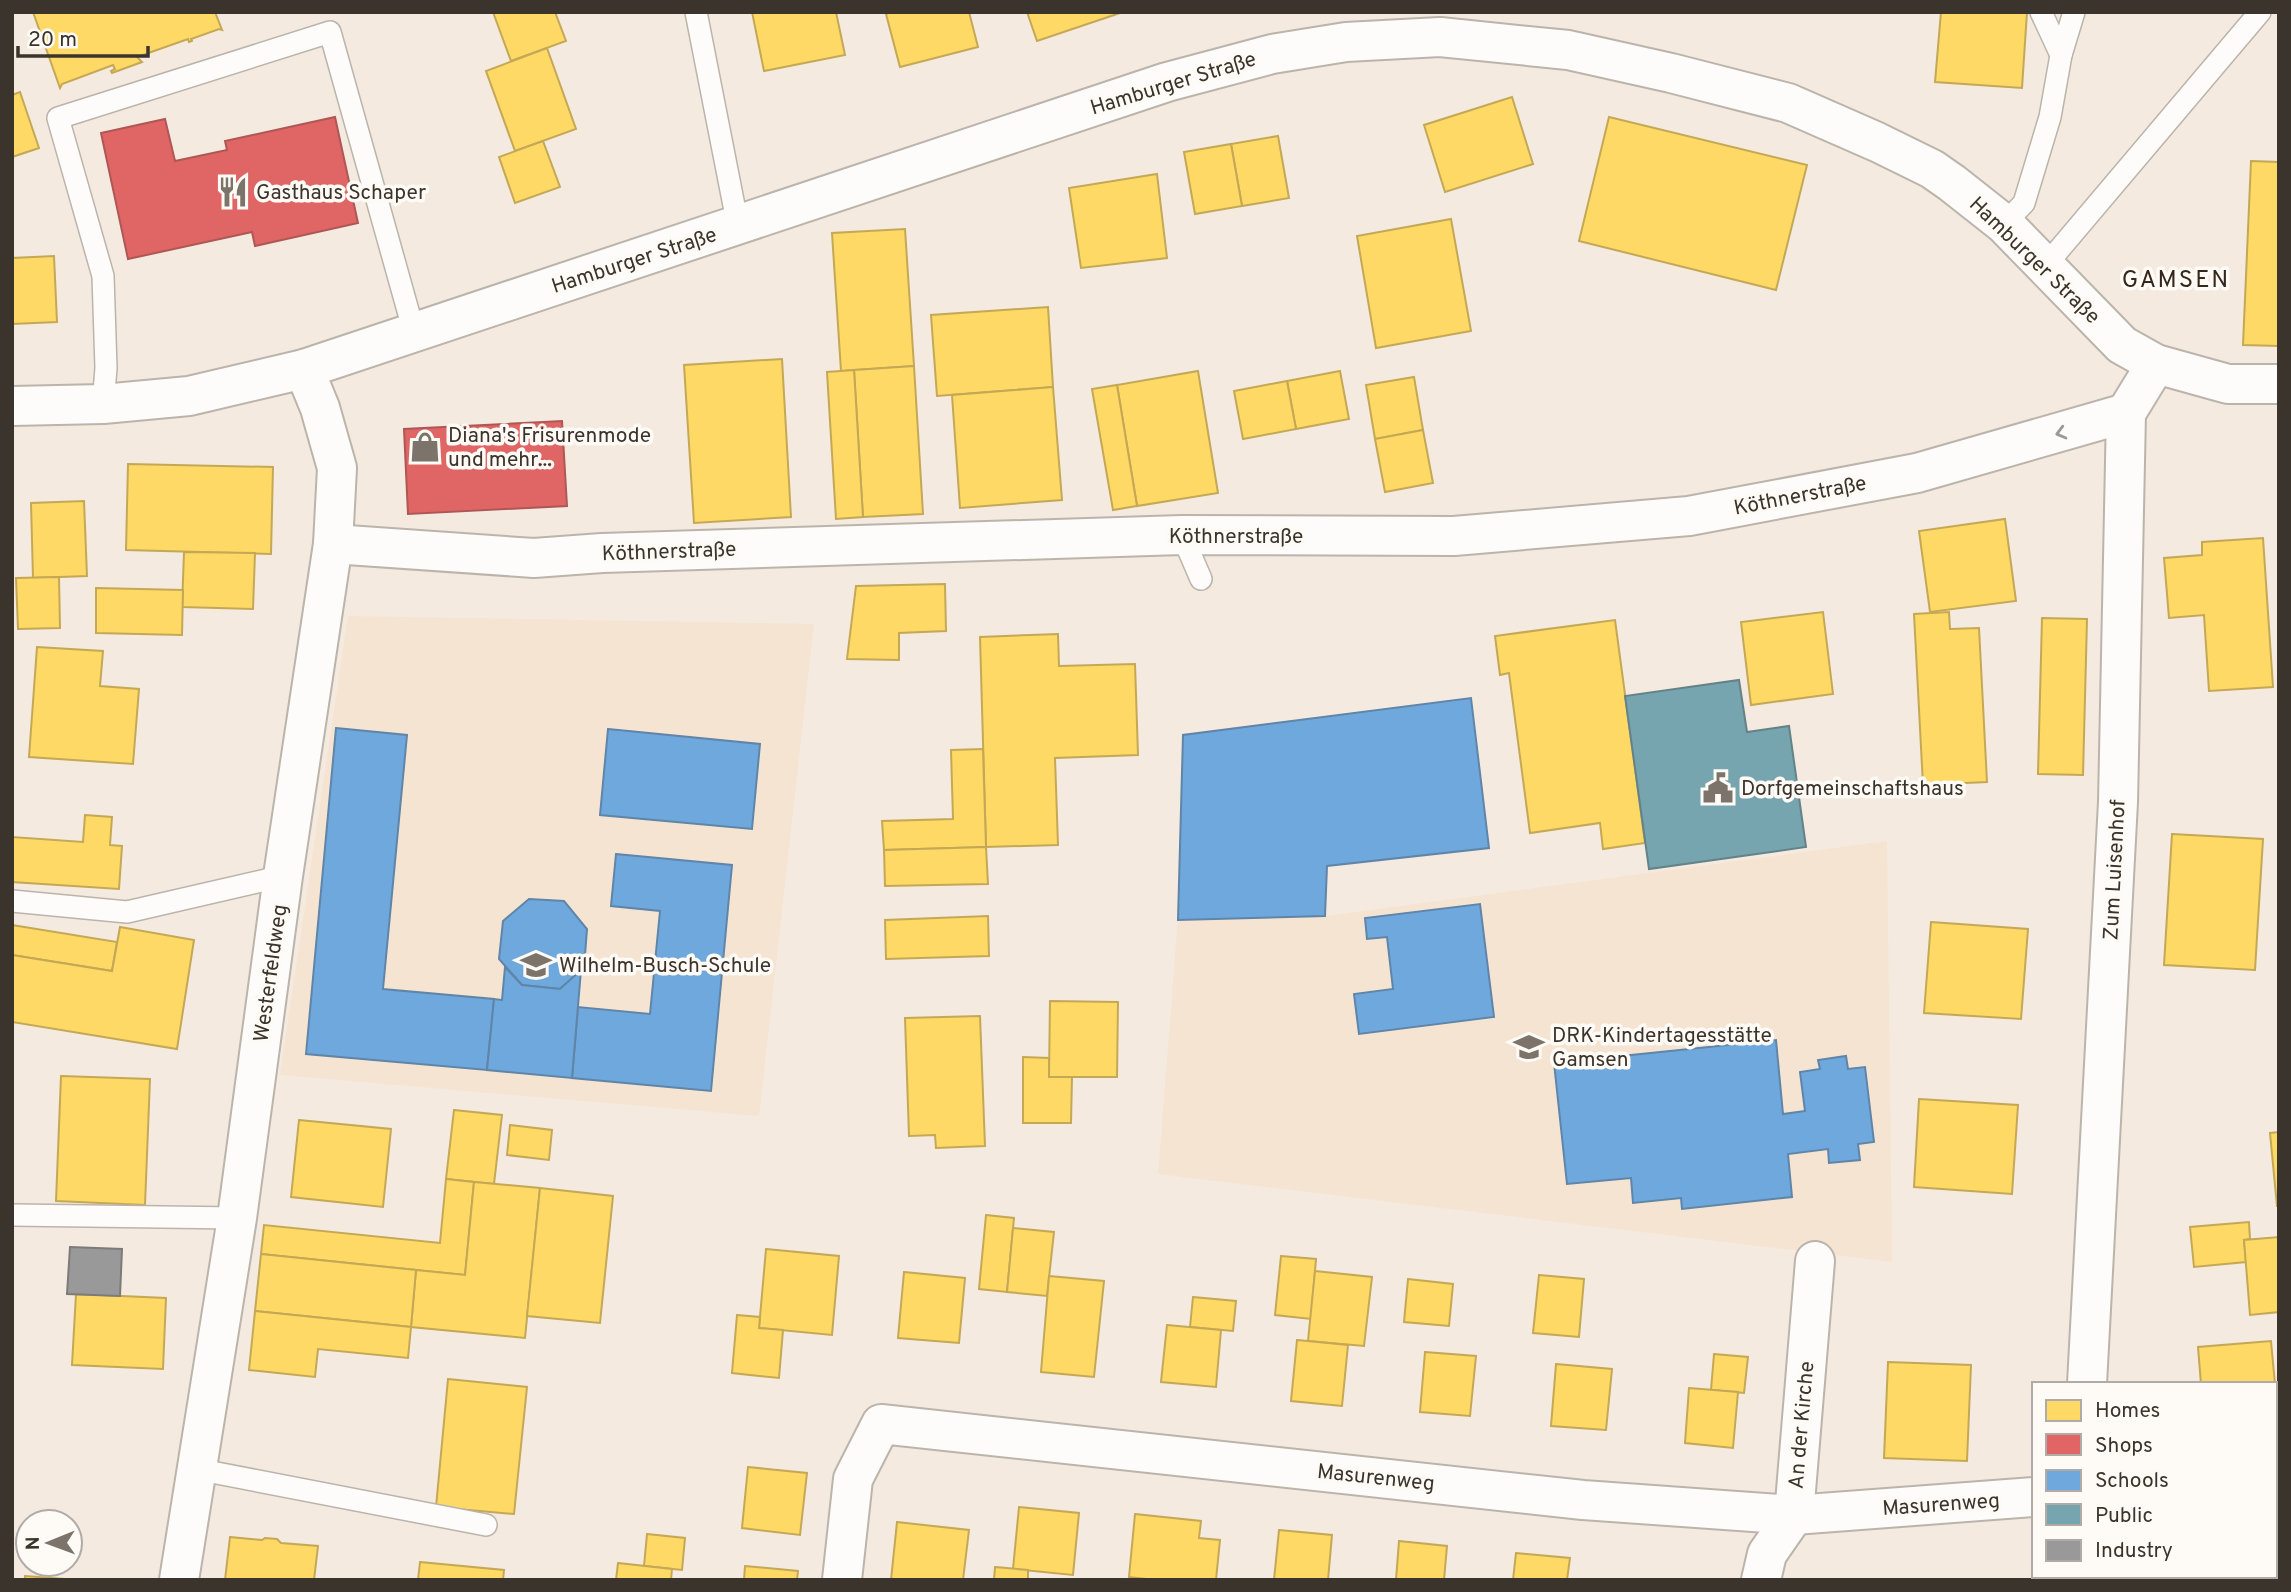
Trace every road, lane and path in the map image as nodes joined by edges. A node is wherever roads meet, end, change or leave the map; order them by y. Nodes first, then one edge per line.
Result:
1 (696, 12) edge
2 (2041, 12) edge
3 (2074, 12) edge
4 (2260, 12) edge
5 (2062, 55) junction
6 (2004, 224) junction
7 (738, 226) junction
8 (2046, 265) junction
9 (414, 332) junction
10 (2157, 364) junction
11 (304, 369) junction
12 (2279, 384) edge
13 (103, 404) junction
14 (12, 406) edge
15 (2126, 413) junction
16 (1182, 535) junction
17 (333, 544) junction
18 (1201, 579) dead end
19 (284, 876) junction
20 (12, 901) edge
21 (12, 1215) edge
22 (237, 1218) junction
23 (1815, 1261) dead end
24 (2087, 1382) edge
25 (196, 1469) junction
26 (2032, 1497) edge
27 (1794, 1515) junction
28 (486, 1525) dead end
29 (178, 1580) edge
30 (842, 1580) edge
31 (1761, 1580) edge

1 - 7 lane
2 - 5 lane
3 - 5 lane
4 - 8 lane
5 - 6 lane
6 - 7 street, Hamburger Straße
6 - 8 street, Hamburger Straße
7 - 9 street, Hamburger Straße
8 - 10 street, Hamburger Straße
9 - 11 street, Hamburger Straße
9 - 13 lane
10 - 12 street, Hamburger Straße
10 - 15 street
11 - 13 street, Hamburger Straße
11 - 17 street, Westerfeldweg
13 - 14 street, Hamburger Straße
15 -> 16 street, Köthnerstraße
15 - 24 street, Zum Luisenhof
16 - 17 street, Köthnerstraße
16 - 18 lane
17 - 19 street, Westerfeldweg
19 - 20 lane
19 - 22 street, Westerfeldweg
21 - 22 lane
22 - 25 street, Westerfeldweg
23 - 27 street, An der Kirche
25 - 28 lane
25 - 29 street, Westerfeldweg
26 - 27 street, Masurenweg
27 - 30 street, Masurenweg
27 - 31 street, An der Kirche

